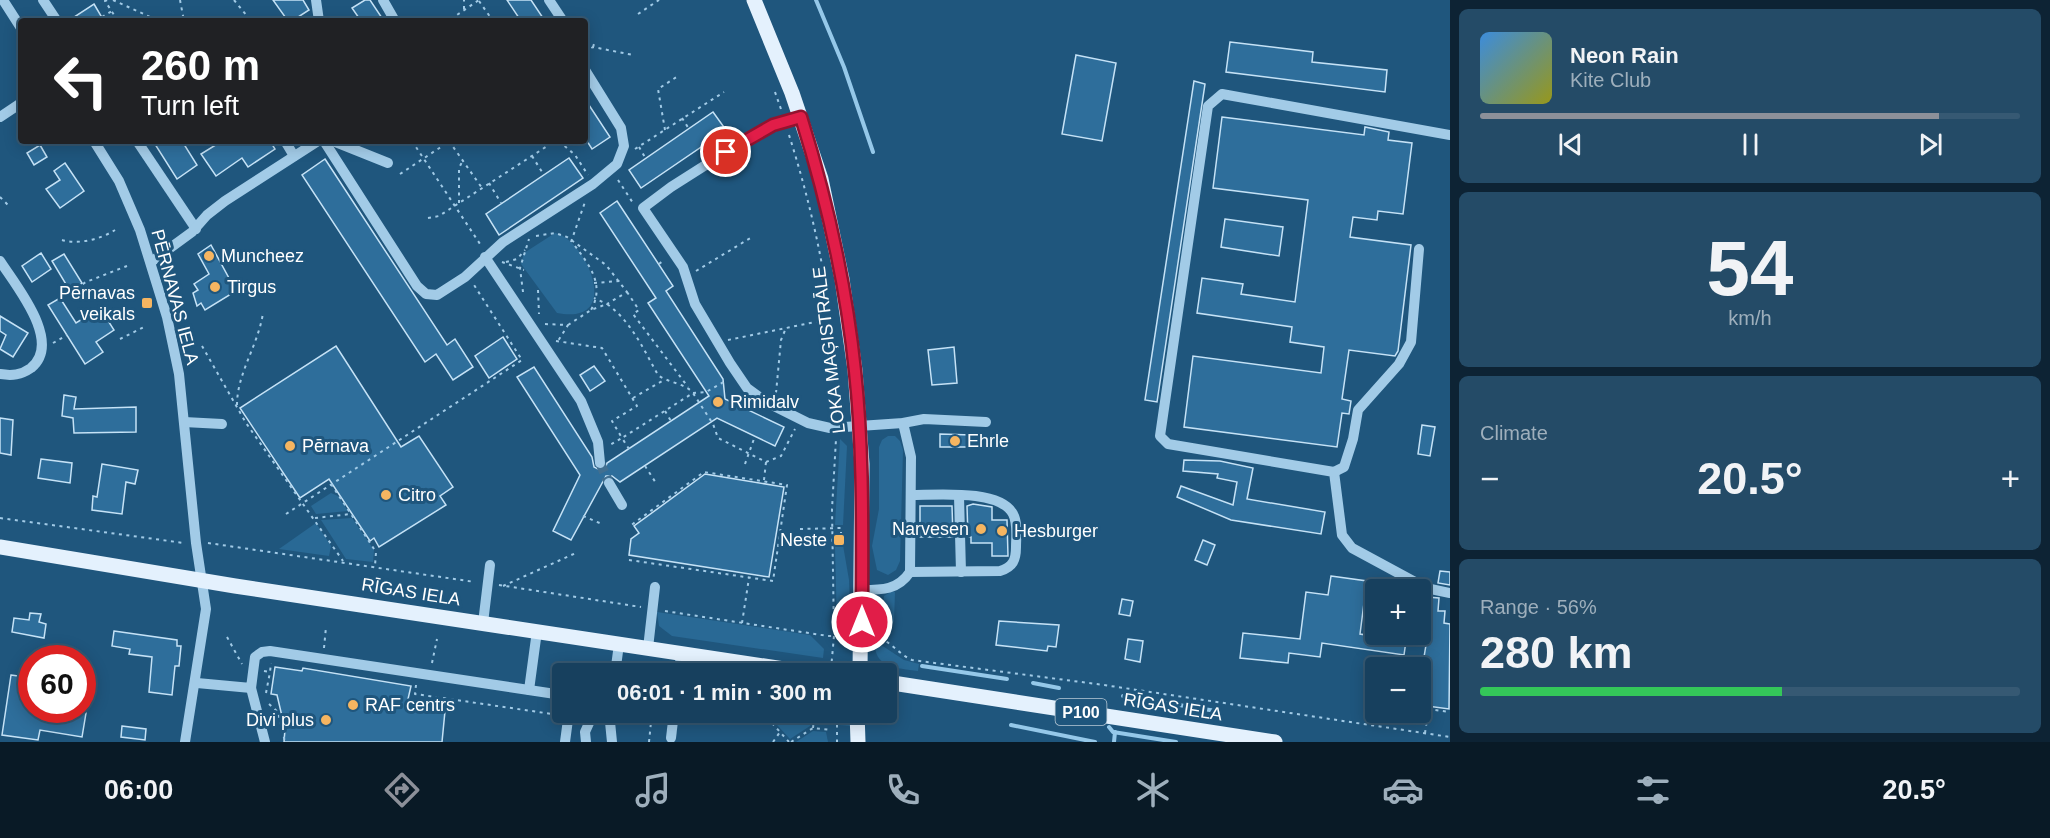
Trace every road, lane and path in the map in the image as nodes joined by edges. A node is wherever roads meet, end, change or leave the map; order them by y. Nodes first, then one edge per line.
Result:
1 (19, 0) edge
2 (43, 0) edge
3 (107, 0) edge
4 (112, 0) edge
5 (180, 0) edge
6 (234, 0) edge
7 (316, 0) edge
8 (383, 0) edge
9 (464, 0) edge
10 (479, 0) edge
11 (549, 0) edge
12 (659, 0) edge
13 (754, 0) edge
14 (5, 4) edge
15 (112, 11) junction
16 (464, 11) junction
17 (638, 14) dead end
18 (102, 17) dead end
19 (55, 18) edge
20 (116, 18) edge
21 (152, 18) edge
22 (183, 18) edge
23 (248, 18) edge
24 (319, 18) edge
25 (393, 18) edge
26 (453, 18) edge
27 (491, 18) edge
28 (561, 18) edge
29 (18, 24) edge
30 (595, 41) dead end
31 (593, 47) junction
32 (588, 50) edge
33 (633, 56) dead end
34 (588, 75) edge
35 (678, 76) dead end
36 (774, 88) dead end
37 (724, 92) dead end
38 (18, 105) edge
39 (0, 117) edge
40 (801, 117) junction
41 (682, 118) junction
42 (784, 121) junction
43 (689, 129) dead end
44 (665, 130) junction
45 (1450, 135) edge
46 (96, 144) edge
47 (139, 144) edge
48 (287, 144) edge
49 (313, 144) edge
50 (326, 144) edge
51 (340, 144) edge
52 (414, 144) edge
53 (446, 144) edge
54 (452, 144) edge
55 (550, 144) edge
56 (562, 144) edge
57 (639, 147) junction
58 (294, 156) junction
59 (532, 156) junction
60 (621, 156) junction
61 (423, 159) junction
62 (646, 159) dead end
63 (462, 162) junction
64 (388, 163) dead end
65 (612, 170) junction
66 (400, 174) dead end
67 (544, 175) dead end
68 (489, 183) junction
69 (593, 184) junction
70 (482, 188) junction
71 (0, 197) edge
72 (459, 203) junction
73 (501, 203) dead end
74 (8, 205) dead end
75 (577, 205) dead end
76 (455, 206) junction
77 (644, 206) junction
78 (428, 218) dead end
79 (196, 229) junction
80 (115, 230) dead end
81 (541, 230) dead end
82 (531, 236) junction
83 (752, 237) dead end
84 (62, 240) dead end
85 (520, 243) dead end
86 (572, 243) junction
87 (526, 248) junction
88 (1419, 249) dead end
89 (486, 256) junction
90 (501, 256) dead end
91 (0, 261) edge
92 (150, 262) junction
93 (503, 262) dead end
94 (127, 267) dead end
95 (501, 270) dead end
96 (467, 275) junction
97 (686, 277) junction
98 (620, 281) junction
99 (596, 283) junction
100 (538, 290) dead end
101 (70, 292) dead end
102 (627, 292) junction
103 (523, 296) dead end
104 (595, 299) junction
105 (607, 304) junction
106 (591, 310) junction
107 (263, 313) dead end
108 (820, 321) dead end
109 (568, 325) junction
110 (144, 327) dead end
111 (786, 328) junction
112 (67, 335) dead end
113 (120, 339) dead end
114 (548, 340) dead end
115 (557, 341) junction
116 (717, 342) junction
117 (50, 344) dead end
118 (202, 346) dead end
119 (736, 373) junction
120 (0, 374) edge
121 (664, 380) junction
122 (689, 389) junction
123 (693, 393) junction
124 (632, 398) junction
125 (772, 405) junction
126 (237, 407) junction
127 (665, 411) junction
128 (799, 418) junction
129 (671, 421) dead end
130 (184, 422) junction
131 (986, 422) dead end
132 (903, 423) junction
133 (222, 424) dead end
134 (859, 427) junction
135 (836, 428) junction
136 (755, 436) dead end
137 (622, 438) junction
138 (629, 449) dead end
139 (600, 450) junction
140 (747, 453) junction
141 (766, 462) junction
142 (600, 464) tunnel mouth
143 (746, 464) dead end
144 (645, 466) dead end
145 (1334, 472) junction
146 (764, 480) junction
147 (609, 483) tunnel mouth
148 (656, 483) dead end
149 (331, 484) junction
150 (911, 495) junction
151 (959, 496) junction
152 (301, 504) junction
153 (622, 506) dead end
154 (286, 514) dead end
155 (351, 514) junction
156 (583, 516) dead end
157 (0, 518) edge
158 (315, 518) junction
159 (602, 524) dead end
160 (630, 526) dead end
161 (832, 528) junction
162 (800, 529) dead end
163 (196, 543) junction
164 (842, 543) dead end
165 (0, 547) edge
166 (578, 552) dead end
167 (629, 560) dead end
168 (344, 562) junction
169 (490, 565) dead end
170 (375, 567) junction
171 (910, 572) junction
172 (961, 572) junction
173 (749, 578) junction
174 (202, 580) junction
175 (489, 584) junction
176 (503, 586) junction
177 (655, 586) dead end
178 (862, 590) junction
179 (1450, 592) edge
180 (652, 609) junction
181 (483, 623) junction
182 (742, 623) junction
183 (326, 627) dead end
184 (537, 631) junction
185 (862, 635) junction
186 (834, 636) junction
187 (227, 637) dead end
188 (437, 639) dead end
189 (619, 644) junction
190 (648, 648) junction
191 (681, 653) junction
192 (322, 659) junction
193 (271, 662) dead end
194 (616, 663) edge
195 (680, 663) edge
196 (746, 663) edge
197 (831, 663) edge
198 (861, 663) edge
199 (252, 669) junction
200 (270, 672) junction
201 (430, 677) junction
202 (268, 678) junction
203 (273, 679) dead end
204 (197, 682) junction
205 (417, 684) dead end
206 (897, 684) edge
207 (251, 688) junction
208 (529, 690) junction
209 (552, 693) edge
210 (1450, 712) edge
211 (552, 714) dead end
212 (568, 723) edge
213 (589, 723) edge
214 (610, 723) edge
215 (651, 723) edge
216 (673, 723) edge
217 (772, 723) edge
218 (814, 723) edge
219 (837, 723) edge
220 (858, 723) edge
221 (813, 728) junction
222 (831, 730) dead end
223 (780, 732) junction
224 (1425, 733) junction
225 (1450, 737) edge
226 (671, 738) dead end
227 (185, 742) edge
228 (265, 742) edge
229 (285, 742) edge
230 (565, 742) edge
231 (586, 742) edge
232 (612, 742) edge
233 (649, 742) edge
234 (773, 742) edge
235 (790, 742) edge
236 (837, 742) edge
237 (858, 742) edge
238 (1275, 742) edge

1 - 14 street
2 - 19 street
3 - 15 path
4 - 21 path
5 - 22 path
6 - 23 path
7 - 24 street
8 - 25 street
9 - 16 path
10 - 16 path
10 - 27 path
11 - 28 street
12 - 17 path
13 - 40 main road, LOKA MAĢISTRĀLE
14 - 29 street
15 - 18 path
15 - 20 path
16 - 26 path
30 - 31 path
31 - 32 path
31 - 33 path
34 - 60 street
35 - 44 path
36 - 42 path
37 - 41 path
38 - 39 street
40 - 42 street
40 - 134 main road, LOKA MAĢISTRĀLE
41 - 43 path
41 - 44 path
42 - 77 street
42 - 135 path
44 - 57 path
45 - 145 street
46 - 92 street, PĒRNAVAS IELA
47 - 79 street
48 - 58 street
49 - 58 street
50 - 96 street
51 - 64 street
52 - 61 path
53 - 61 path
54 - 63 path
55 - 59 path
56 - 69 path
57 - 60 path
57 - 62 path
58 - 79 street
59 - 67 path
59 - 68 path
60 - 65 street
61 - 66 path
61 - 76 path
63 - 70 path
63 - 72 path
65 - 69 street
65 - 77 path
68 - 70 path
68 - 73 path
69 - 89 street
70 - 72 path
71 - 74 path
72 - 76 path
75 - 86 path
76 - 78 path
76 - 89 path
77 - 97 street
79 - 92 street
80 - 84 path
81 - 82 path
82 - 85 path
82 - 86 path
82 - 87 path
83 - 97 path
86 - 98 path
86 - 99 path
87 - 93 path
87 - 103 path
88 - 145 street
89 - 96 street
89 - 139 street
90 - 95 path
91 - 120 street
92 - 130 street, PĒRNAVAS IELA
94 - 101 path
96 - 149 path
97 - 116 street
98 - 99 path
98 - 102 path
99 - 104 path
100 - 109 path
102 - 105 path
102 - 122 path
104 - 105 path
104 - 106 path
105 - 106 path
105 - 121 path
106 - 109 path
107 - 126 path
108 - 111 path
109 - 115 path
110 - 113 path
111 - 116 path
111 - 125 path
112 - 117 path
114 - 115 path
115 - 124 path
116 - 119 street
118 - 126 path
119 - 123 path
119 - 125 street
121 - 122 path
121 - 124 path
122 - 123 path
123 - 127 path
123 - 140 path
124 - 137 path
125 - 128 street
126 - 152 path
127 - 129 path
127 - 137 path
128 - 135 street
128 - 141 path
130 - 133 street
130 - 163 street, PĒRNAVAS IELA
131 - 132 street
132 - 134 street
132 - 150 street
134 - 135 street
134 - 178 main road, LOKA MAĢISTRĀLE
135 - 161 path
136 - 140 path
137 - 138 path
137 - 139 path
139 - 142 street
140 - 141 path
140 - 143 path
141 - 146 path
144 - 148 path
145 - 179 street
146 - 160 path
146 - 173 path
147 - 153 street
149 - 152 path
149 - 155 path
150 - 151 street
150 - 171 street
151 - 172 street
151 - 172 street
152 - 154 path
152 - 158 path
155 - 158 path
155 - 170 path
156 - 159 path
157 - 163 path
158 - 168 path
161 - 162 path
161 - 164 path
161 - 186 path
163 - 168 path
163 - 174 street, PĒRNAVAS IELA
165 - 174 main road, RĪGAS IELA
166 - 176 path
167 - 173 path
168 - 170 path
169 - 175 street
170 - 175 path
171 - 172 street
171 - 178 street
173 - 182 path
174 - 181 main road, RĪGAS IELA
174 - 204 street, PĒRNAVAS IELA
175 - 176 path
175 - 181 street
176 - 180 path
177 - 180 street
178 - 185 main road, LOKA MAĢISTRĀLE
180 - 182 path
180 - 190 street
181 - 184 main road, RĪGAS IELA
182 - 186 path
183 - 192 path
184 - 189 main road, RĪGAS IELA
184 - 208 street
185 - 198 main road, LOKA MAĢISTRĀLE
185 - 224 path
186 - 197 path
187 - 199 path
188 - 201 path
189 - 190 main road, RĪGAS IELA
189 - 194 street
190 - 191 main road, RĪGAS IELA
191 - 195 street
191 - 196 main road, RĪGAS IELA
192 - 199 street
192 - 201 street
193 - 200 path
199 - 200 path
199 - 207 street
200 - 202 path
201 - 208 street
202 - 203 path
202 - 229 path
204 - 207 street
204 - 227 street, PĒRNAVAS IELA
205 - 211 path
206 - 238 main road, RĪGAS IELA / P100
207 - 228 street
208 - 209 street
210 - 224 path
212 - 230 street
213 - 231 street
214 - 232 street
215 - 233 path
216 - 226 street
217 - 223 path
218 - 221 path
219 - 236 path
220 - 237 main road
221 - 222 path
221 - 235 path
223 - 234 path
223 - 235 path
224 - 225 path

